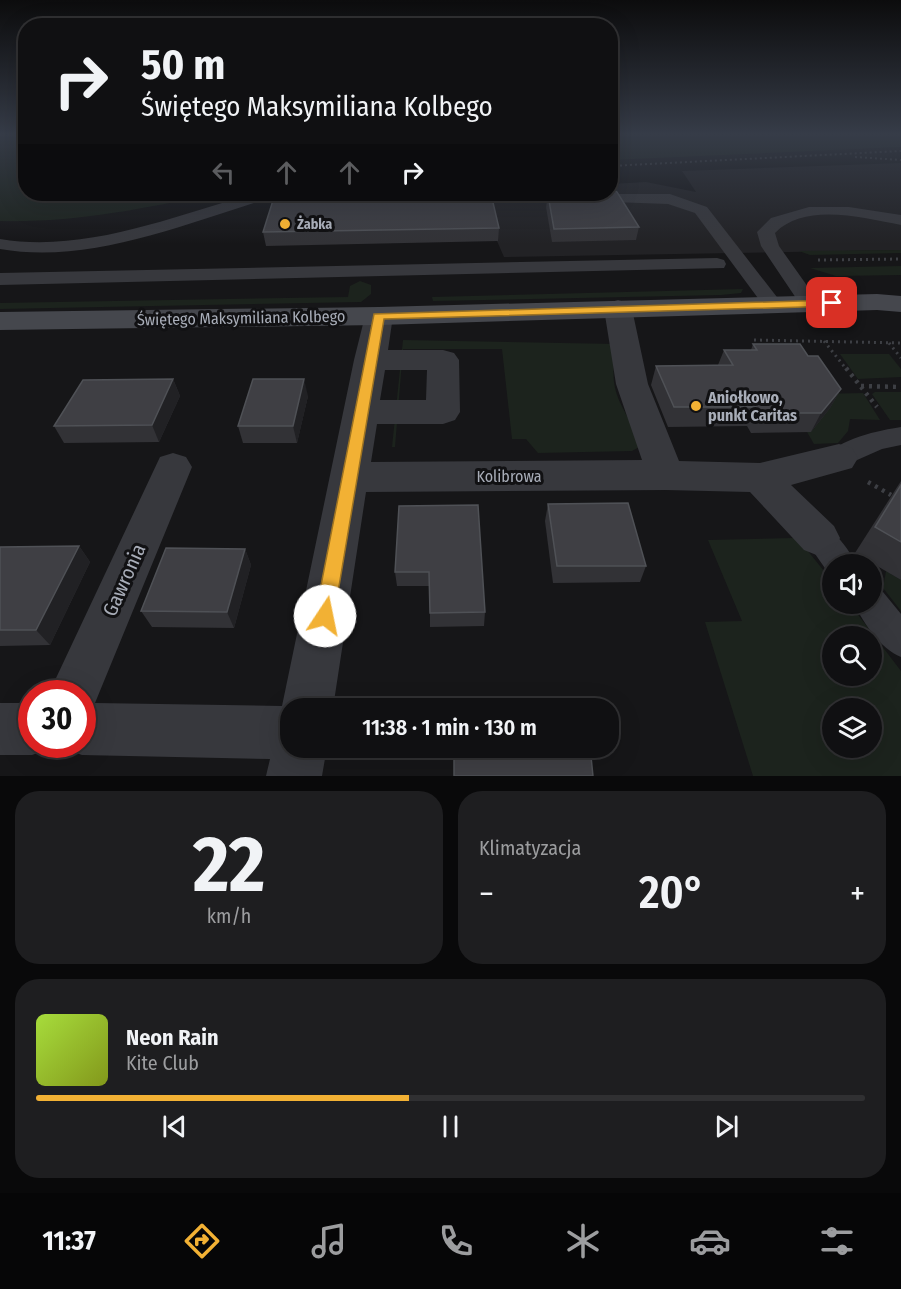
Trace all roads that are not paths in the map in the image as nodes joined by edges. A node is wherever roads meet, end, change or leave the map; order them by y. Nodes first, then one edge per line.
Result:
1 (619, 199) edge
2 (243, 201) edge
3 (901, 220) edge
4 (0, 244) edge
5 (717, 264) dead end
6 (0, 279) edge
7 (893, 302) edge
8 (810, 304) junction
9 (773, 305) junction
10 (618, 309) junction
11 (379, 316) junction
12 (0, 321) edge
13 (370, 360) junction
14 (361, 412) junction
15 (900, 436) edge
16 (839, 458) joint
17 (174, 466) dead end
18 (666, 475) junction
19 (351, 477) junction
20 (760, 478) junction
21 (830, 551) edge
22 (880, 614) edge
23 (901, 640) edge
24 (81, 680) edge
25 (309, 698) edge
26 (0, 729) edge
27 (18, 729) edge
28 (96, 729) edge
29 (280, 733) edge
30 (298, 758) edge
31 (294, 776) edge

1 - 9 lane
2 - 4 lane
3 - 8 lane
5 - 6 lane
7 - 8 main road, Świętego Maksymiliana Kolbego
8 - 9 main road, Świętego Maksymiliana Kolbego
9 - 10 main road, Świętego Maksymiliana Kolbego
10 - 11 main road, Świętego Maksymiliana Kolbego
10 - 18 street
11 - 12 main road, Świętego Maksymiliana Kolbego
11 - 13 street
13 - 14 street
13 - 14 street
14 - 19 street
15 - 16 lane, Kolibrowa
16 - 20 street, Kolibrowa
17 - 24 street, Gawronia
18 - 19 street, Kolibrowa
18 - 20 street, Kolibrowa
19 - 25 street
20 - 21 street
22 - 23 lane
26 - 27 street
28 - 29 street
30 - 31 street

